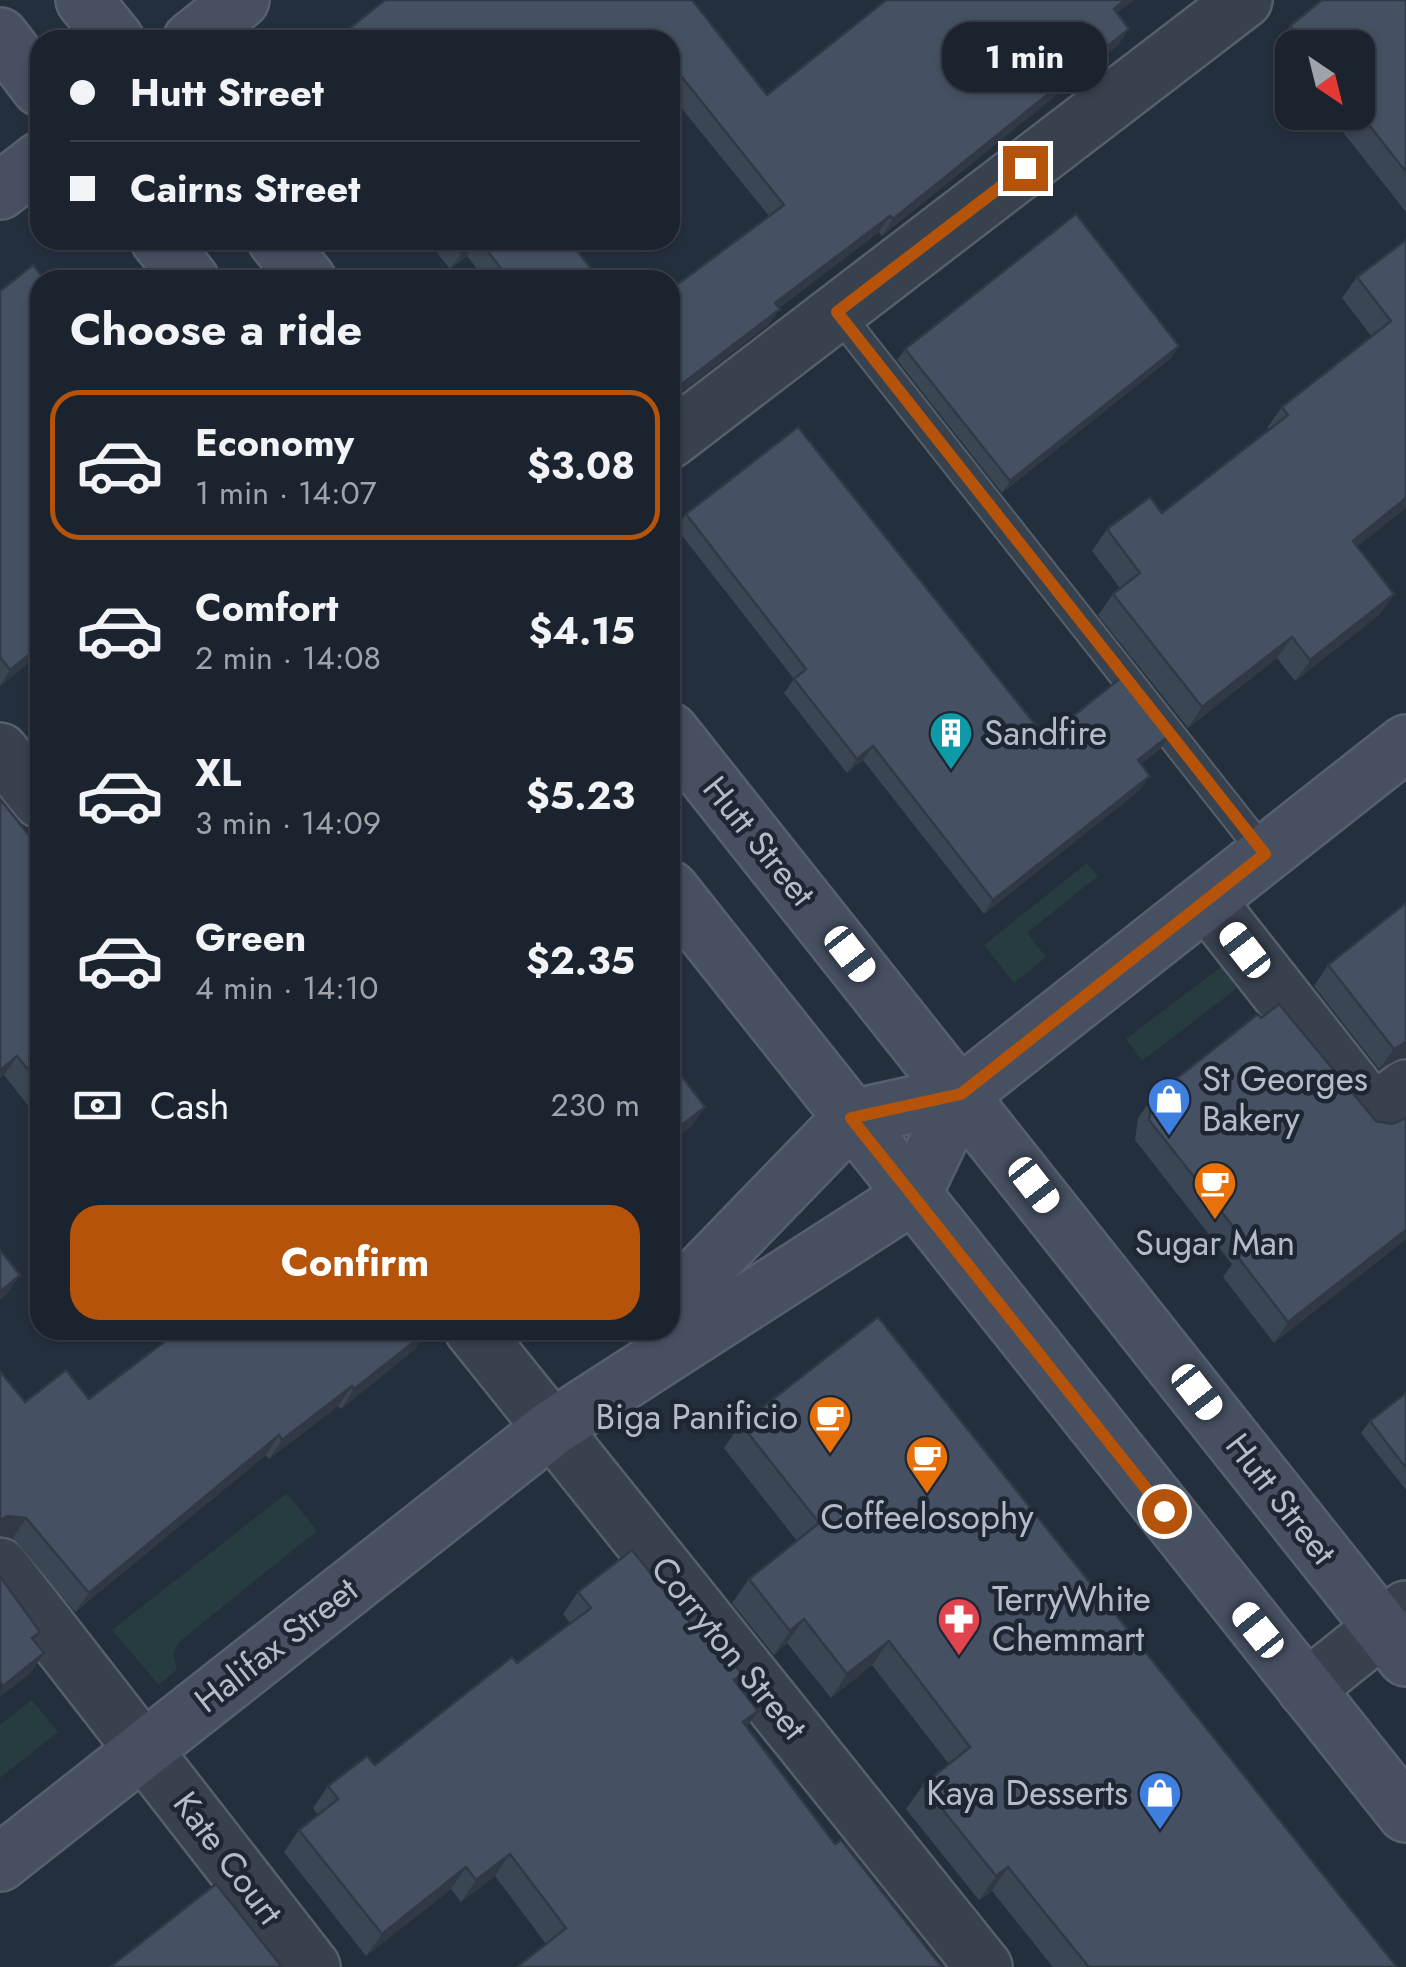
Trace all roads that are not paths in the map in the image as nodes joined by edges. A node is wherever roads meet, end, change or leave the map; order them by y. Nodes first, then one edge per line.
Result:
1 (84, 0) edge
2 (241, 0) edge
3 (1244, 0) edge
4 (108, 30) edge
5 (204, 30) edge
6 (0, 36) edge
7 (30, 75) edge
8 (30, 168) edge
9 (0, 192) edge
10 (167, 250) edge
11 (284, 250) edge
12 (182, 270) edge
13 (300, 270) edge
14 (837, 312) junction
15 (680, 432) edge
16 (680, 743) edge
17 (1406, 743) edge
18 (0, 751) edge
19 (30, 788) edge
20 (1265, 854) junction
21 (1207, 901) junction
22 (680, 902) edge
23 (1406, 1088) edge
24 (961, 1094) junction
25 (851, 1118) junction
26 (912, 1196) junction
27 (680, 1295) edge
28 (481, 1340) edge
29 (636, 1340) edge
30 (552, 1428) junction
31 (0, 1566) edge
32 (1398, 1632) edge
33 (1306, 1689) junction
34 (145, 1748) junction
35 (1406, 1814) edge
36 (0, 1863) edge
37 (312, 1967) edge
38 (984, 1967) edge

1 - 4 main road
2 - 5 main road
3 - 14 street
6 - 7 main road
8 - 9 main road
10 - 12 main road
11 - 13 main road
14 - 15 street
14 - 20 lane
16 - 24 main road, Hutt Street
17 - 20 main road
18 - 19 street
20 - 21 main road
21 - 23 street
21 - 24 main road
22 - 25 main road
24 - 25 main road
24 - 26 main road
24 - 32 main road, Hutt Street
25 - 26 main road
25 - 27 main road
26 - 30 main road, Halifax Street
26 - 33 main road
28 - 30 street, Corryton Street
29 - 30 main road, Halifax Street
30 - 34 main road, Halifax Street
30 - 38 street, Corryton Street
31 - 34 street, Kate Court
32 - 33 street
33 - 35 main road
34 - 36 main road, Halifax Street
34 - 37 street, Kate Court

